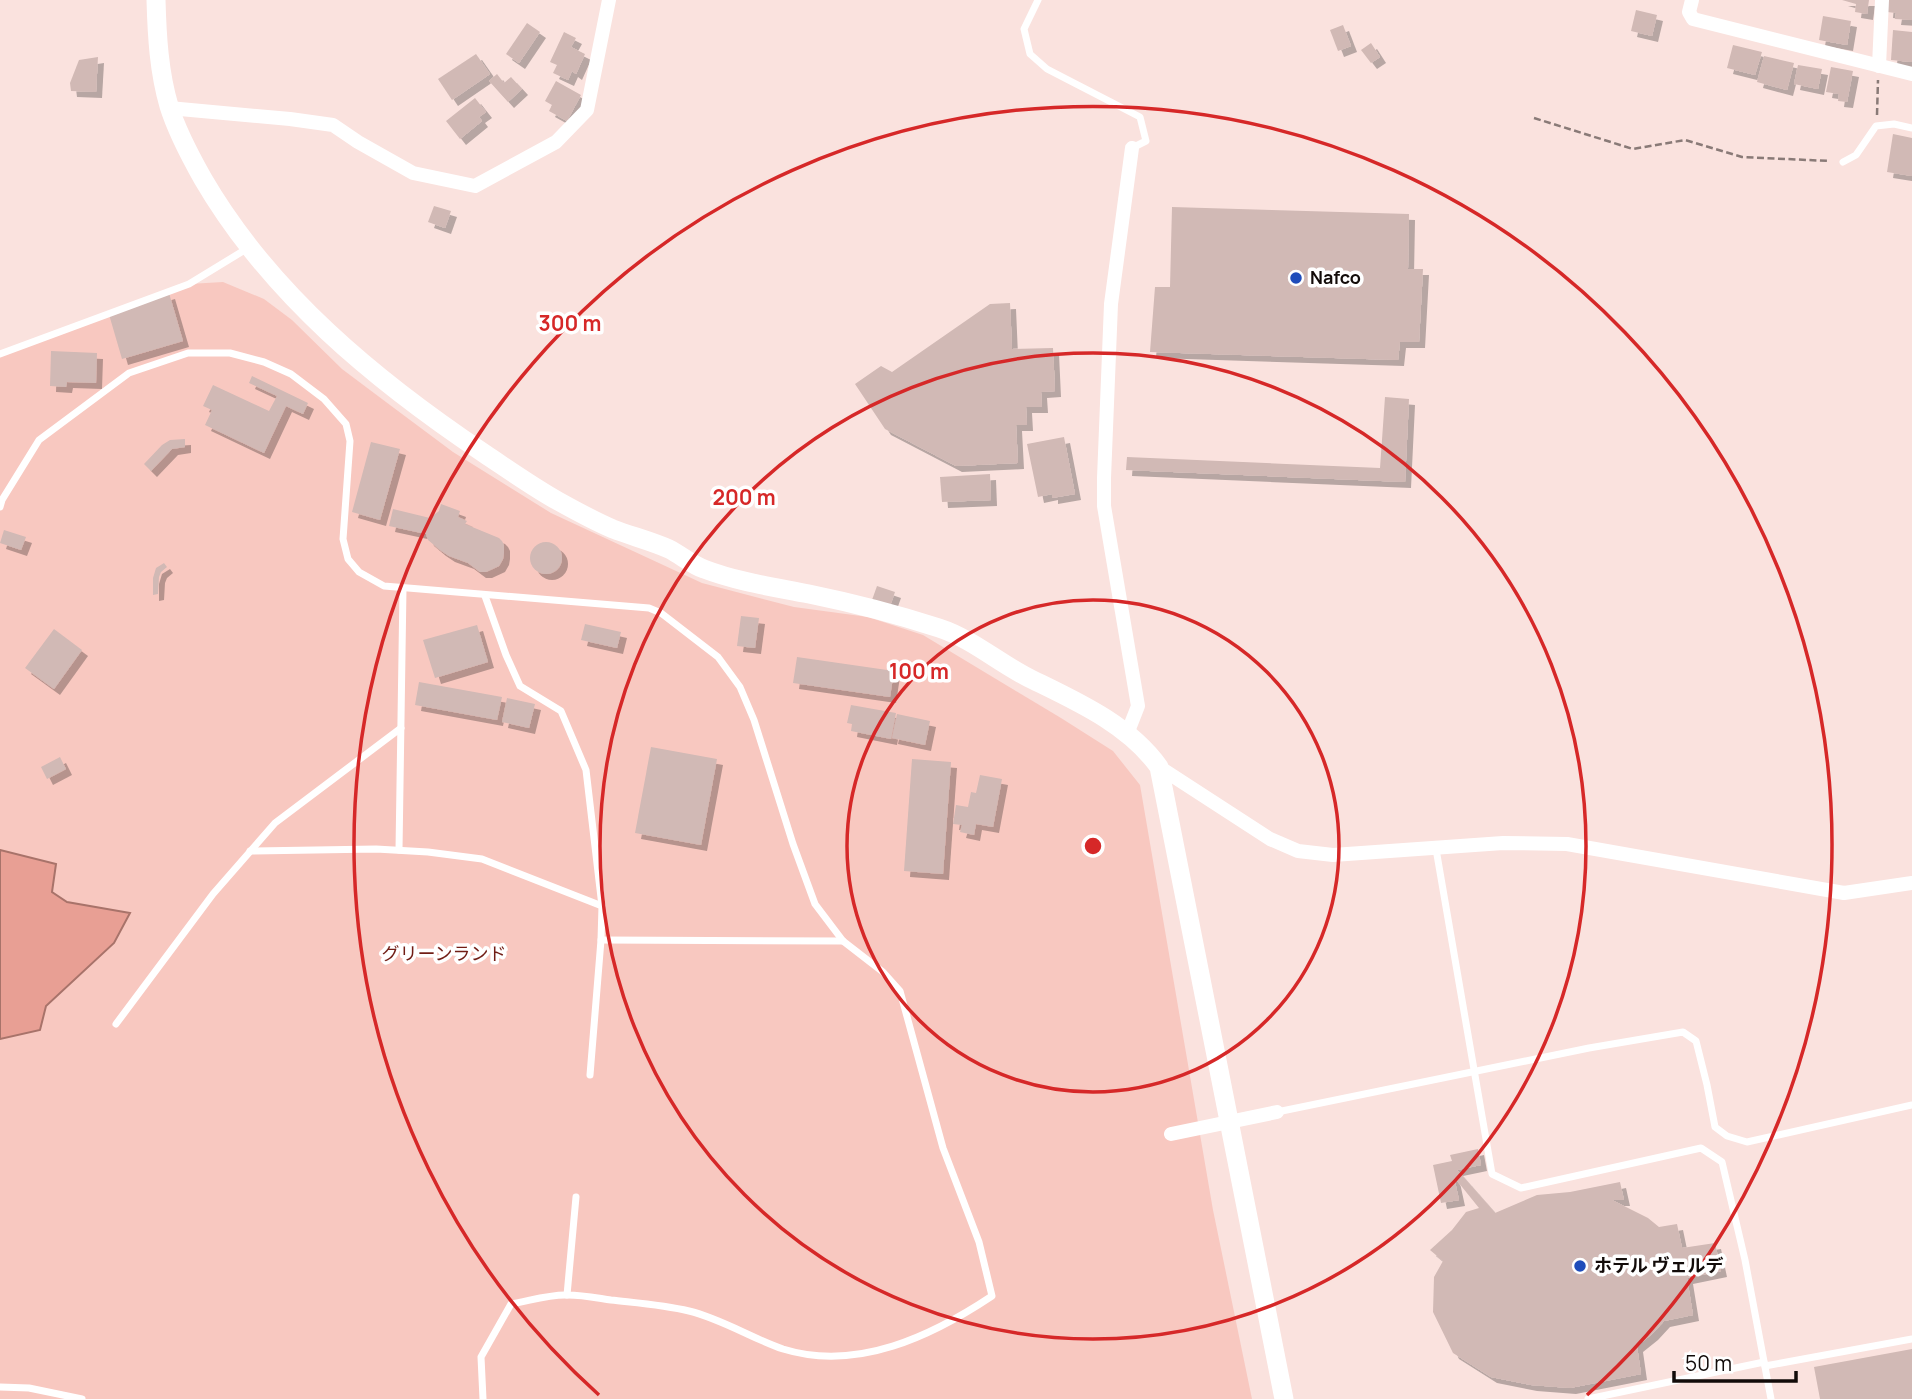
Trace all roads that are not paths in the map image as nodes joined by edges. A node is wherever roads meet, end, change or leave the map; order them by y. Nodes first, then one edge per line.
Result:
1 (156, 0) edge
2 (609, 0) edge
3 (1038, 0) edge
4 (1692, 0) edge
5 (1882, 0) edge
6 (1878, 66) junction
7 (1912, 74) edge
8 (169, 108) junction
9 (1912, 128) edge
10 (1132, 148) joint
11 (1843, 162) road end
12 (248, 248) junction
13 (0, 354) edge
14 (0, 507) edge
15 (403, 588) junction
16 (485, 596) junction
17 (401, 728) junction
18 (1127, 734) junction
19 (1159, 766) junction
20 (1436, 849) junction
21 (399, 850) junction
22 (250, 851) junction
23 (1912, 883) edge
24 (602, 906) junction
25 (601, 940) junction
26 (843, 941) junction
27 (116, 1024) dead end
28 (1473, 1072) junction
29 (590, 1075) dead end
30 (1912, 1105) edge
31 (1277, 1112) joint
32 (1171, 1134) dead end
33 (576, 1197) dead end
34 (567, 1295) junction
35 (1912, 1339) edge
36 (1765, 1364) junction
37 (0, 1387) edge
38 (82, 1399) edge
39 (483, 1399) edge
40 (1284, 1399) edge
41 (1588, 1399) edge
42 (1771, 1399) edge

1 - 8 street
2 - 8 street
3 - 10 lane
4 - 6 street
5 - 6 street
6 - 7 street
8 - 12 street
9 - 11 lane
10 - 18 street
12 - 13 lane
12 - 18 street
14 - 15 lane
15 - 16 lane
15 - 17 lane
16 - 24 lane
16 - 26 lane
17 - 21 lane
17 - 22 lane
18 - 19 street
19 - 20 street
19 - 40 street
20 - 23 street
20 - 28 lane
21 - 22 lane
21 - 24 lane
22 - 27 lane
24 - 25 lane
25 - 26 lane
25 - 29 lane
26 - 34 lane
28 - 30 lane
28 - 31 lane
28 - 36 lane
31 - 32 street
33 - 34 lane
34 - 39 lane
35 - 36 lane
36 - 41 lane
36 - 42 lane
37 - 38 lane

